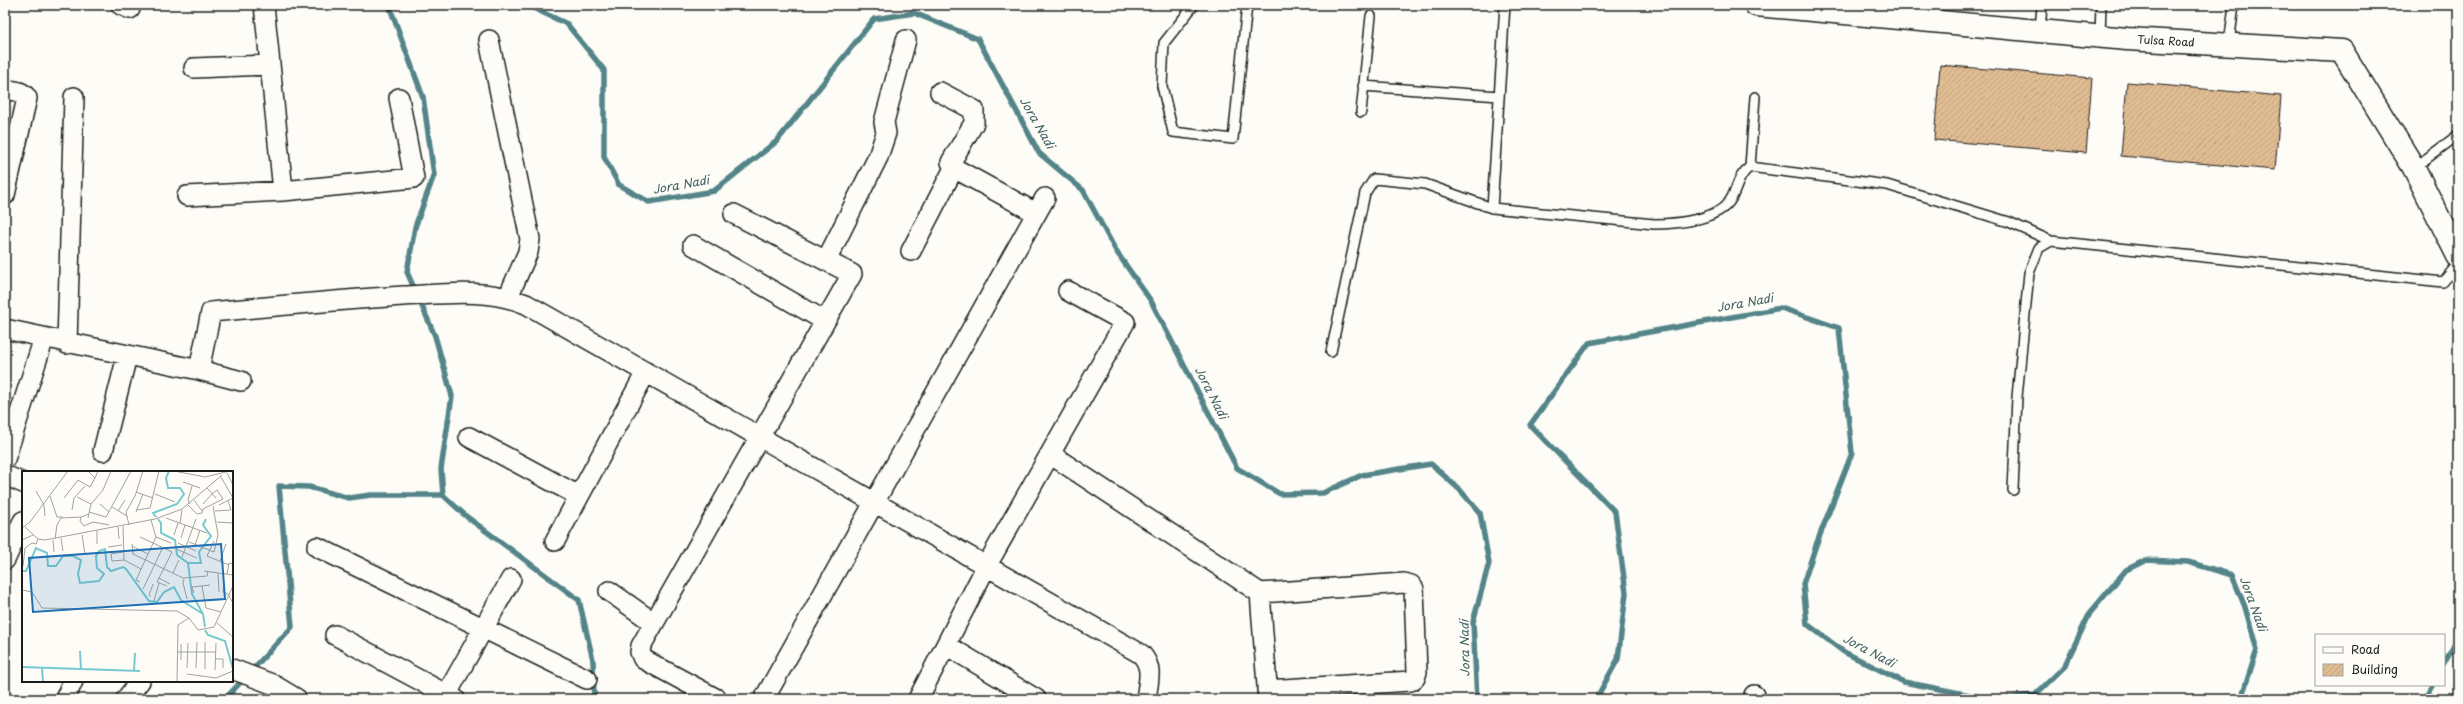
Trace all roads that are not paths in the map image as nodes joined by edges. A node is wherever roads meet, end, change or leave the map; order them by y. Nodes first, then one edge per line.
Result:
1 (264, 5) edge
2 (1194, 5) edge
3 (1247, 5) edge
4 (1504, 5) edge
5 (1756, 5) edge
6 (2042, 5) edge
7 (2101, 5) edge
8 (2234, 5) edge
9 (1937, 13) edge
10 (1371, 16) dead end
11 (2040, 31) junction
12 (2100, 36) junction
13 (489, 40) dead end
14 (906, 40) dead end
15 (2229, 44) junction
16 (270, 66) junction
17 (194, 68) dead end
18 (1363, 86) junction
19 (5, 90) edge
20 (940, 92) dead end
21 (1499, 96) junction
22 (74, 97) dead end
23 (1755, 97) dead end
24 (399, 98) dead end
25 (1361, 112) dead end
26 (2458, 135) edge
27 (954, 168) junction
28 (1750, 168) junction
29 (2414, 168) junction
30 (283, 191) junction
31 (5, 195) edge
32 (187, 196) dead end
33 (1492, 208) junction
34 (734, 214) dead end
35 (2051, 241) junction
36 (693, 245) dead end
37 (911, 251) dead end
38 (2458, 256) edge
39 (826, 260) junction
40 (2458, 264) edge
41 (1068, 291) dead end
42 (508, 297) junction
43 (825, 320) junction
44 (5, 329) edge
45 (44, 338) junction
46 (67, 344) junction
47 (1331, 352) dead end
48 (127, 356) junction
49 (199, 370) junction
50 (646, 372) junction
51 (241, 381) dead end
52 (469, 437) dead end
53 (759, 437) junction
54 (103, 451) dead end
55 (1050, 454) junction
56 (5, 459) edge
57 (5, 475) edge
58 (22, 483) edge
59 (2013, 490) dead end
60 (579, 496) junction
61 (873, 501) junction
62 (22, 524) edge
63 (555, 541) dead end
64 (317, 547) dead end
65 (5, 560) edge
66 (987, 565) junction
67 (511, 579) dead end
68 (609, 591) dead end
69 (1260, 593) junction
70 (654, 623) junction
71 (483, 627) junction
72 (335, 635) dead end
73 (946, 645) junction
74 (234, 670) edge
75 (587, 679) dead end
76 (73, 682) edge
77 (139, 682) edge
78 (1268, 695) edge
79 (449, 698) edge
80 (65, 699) edge
81 (126, 699) edge
82 (297, 699) edge
83 (717, 699) edge
84 (764, 699) edge
85 (918, 699) edge
86 (1036, 699) edge
87 (1146, 699) edge

1 - 16 street
2 - 3 lane
4 - 21 lane
5 - 9 street, Tulsa Road
6 - 11 lane
7 - 12 lane
8 - 15 lane
9 - 11 street, Tulsa Road
10 - 18 lane
11 - 12 street, Tulsa Road
12 - 15 street, Tulsa Road
13 - 42 street
14 - 39 street
15 - 29 street, Tulsa Road
16 - 17 street
16 - 30 street
18 - 21 lane
18 - 25 lane
19 - 31 street
20 - 27 street
21 - 33 lane
22 - 46 street
23 - 28 lane
24 - 30 street
26 - 29 lane
27 - 37 street
27 - 61 street
28 - 33 lane
28 - 35 lane
29 - 38 street, Tulsa Road
30 - 32 street
33 - 47 lane
34 - 39 street
35 - 40 lane
35 - 59 lane
36 - 43 street
39 - 43 street
41 - 55 street
42 - 49 street
42 - 50 street
43 - 53 street
44 - 45 street
45 - 46 street
45 - 56 street
46 - 48 street
48 - 49 street
48 - 54 street
49 - 51 street
50 - 53 street
50 - 60 street
52 - 60 street
53 - 61 street
53 - 70 street
55 - 66 street
55 - 69 street
57 - 58 street
60 - 63 street
61 - 66 street
61 - 84 street
62 - 65 street
64 - 71 street
66 - 73 street
66 - 87 street
67 - 71 street
68 - 70 street
69 - 78 street
69 - 78 street
70 - 83 street
71 - 75 street
71 - 79 street
72 - 79 street
73 - 85 street
73 - 86 street
74 - 82 street
76 - 80 street
77 - 81 street

